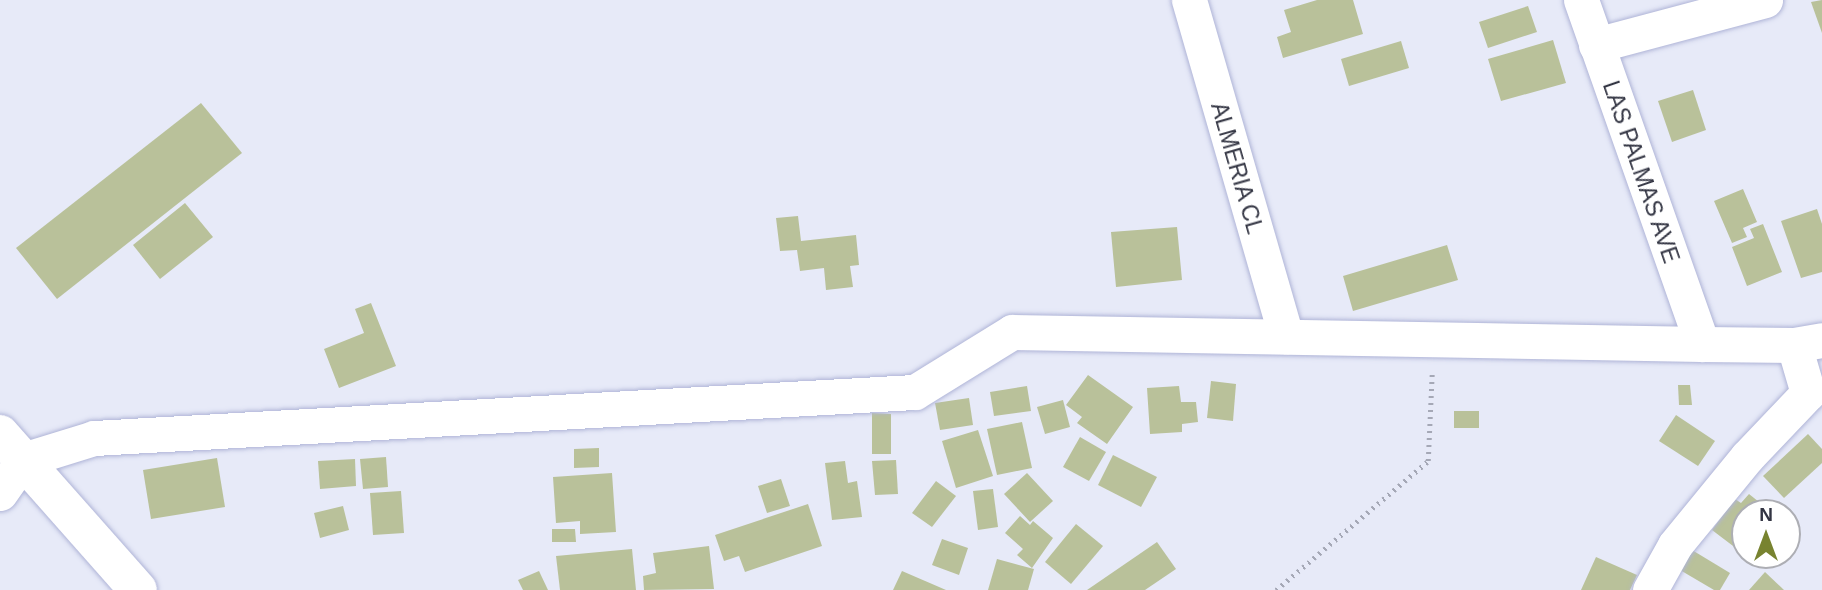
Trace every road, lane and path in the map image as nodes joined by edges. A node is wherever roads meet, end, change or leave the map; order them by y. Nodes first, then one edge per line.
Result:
1 (1189, 0) edge
2 (1581, 0) edge
3 (1766, 0) edge
4 (1596, 45) junction
5 (1286, 336) junction
6 (1433, 340) junction
7 (1808, 342) edge
8 (1702, 344) junction
9 (1815, 405) edge
10 (11, 447) edge
11 (0, 492) edge
12 (138, 590) edge
13 (1276, 590) edge
14 (1650, 590) edge

1 - 5 street, ALMERIA CL
2 - 4 street, LAS PALMAS AVE
3 - 4 street
4 - 8 street, LAS PALMAS AVE
5 - 6 street
5 - 10 street
6 - 8 street
6 - 13 path
7 - 8 street
7 - 9 street
9 - 14 street
10 - 11 street
10 - 12 street

